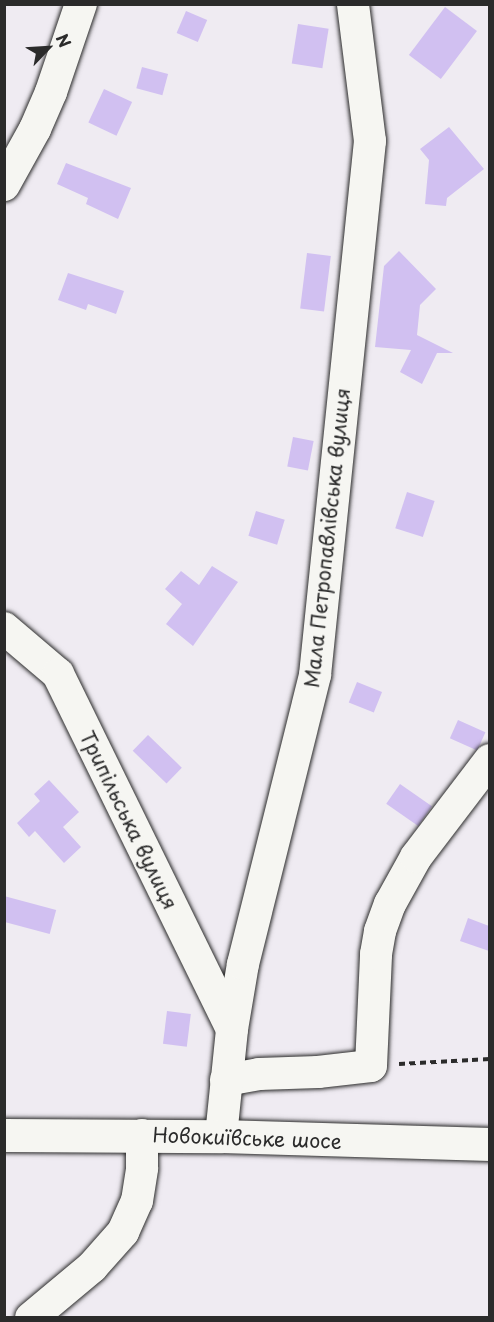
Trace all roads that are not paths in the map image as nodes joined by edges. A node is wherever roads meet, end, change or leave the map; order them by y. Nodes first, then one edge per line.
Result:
1 (81, 4) edge
2 (353, 4) edge
3 (4, 185) edge
4 (4, 628) edge
5 (489, 760) edge
6 (232, 1029) junction
7 (226, 1080) junction
8 (4, 1135) edge
9 (142, 1135) junction
10 (221, 1136) junction
11 (489, 1144) edge
12 (31, 1317) edge

1 - 3 street
2 - 6 street, Мала Петропавлівська вулиця
4 - 6 street, Трипільська вулиця
5 - 7 street
6 - 7 street, Мала Петропавлівська вулиця
7 - 10 street, Мала Петропавлівська вулиця
8 - 9 main road, Новокиївське шосе
9 - 10 main road, Новокиївське шосе
9 - 12 street
10 - 11 main road, Новокиївське шосе

